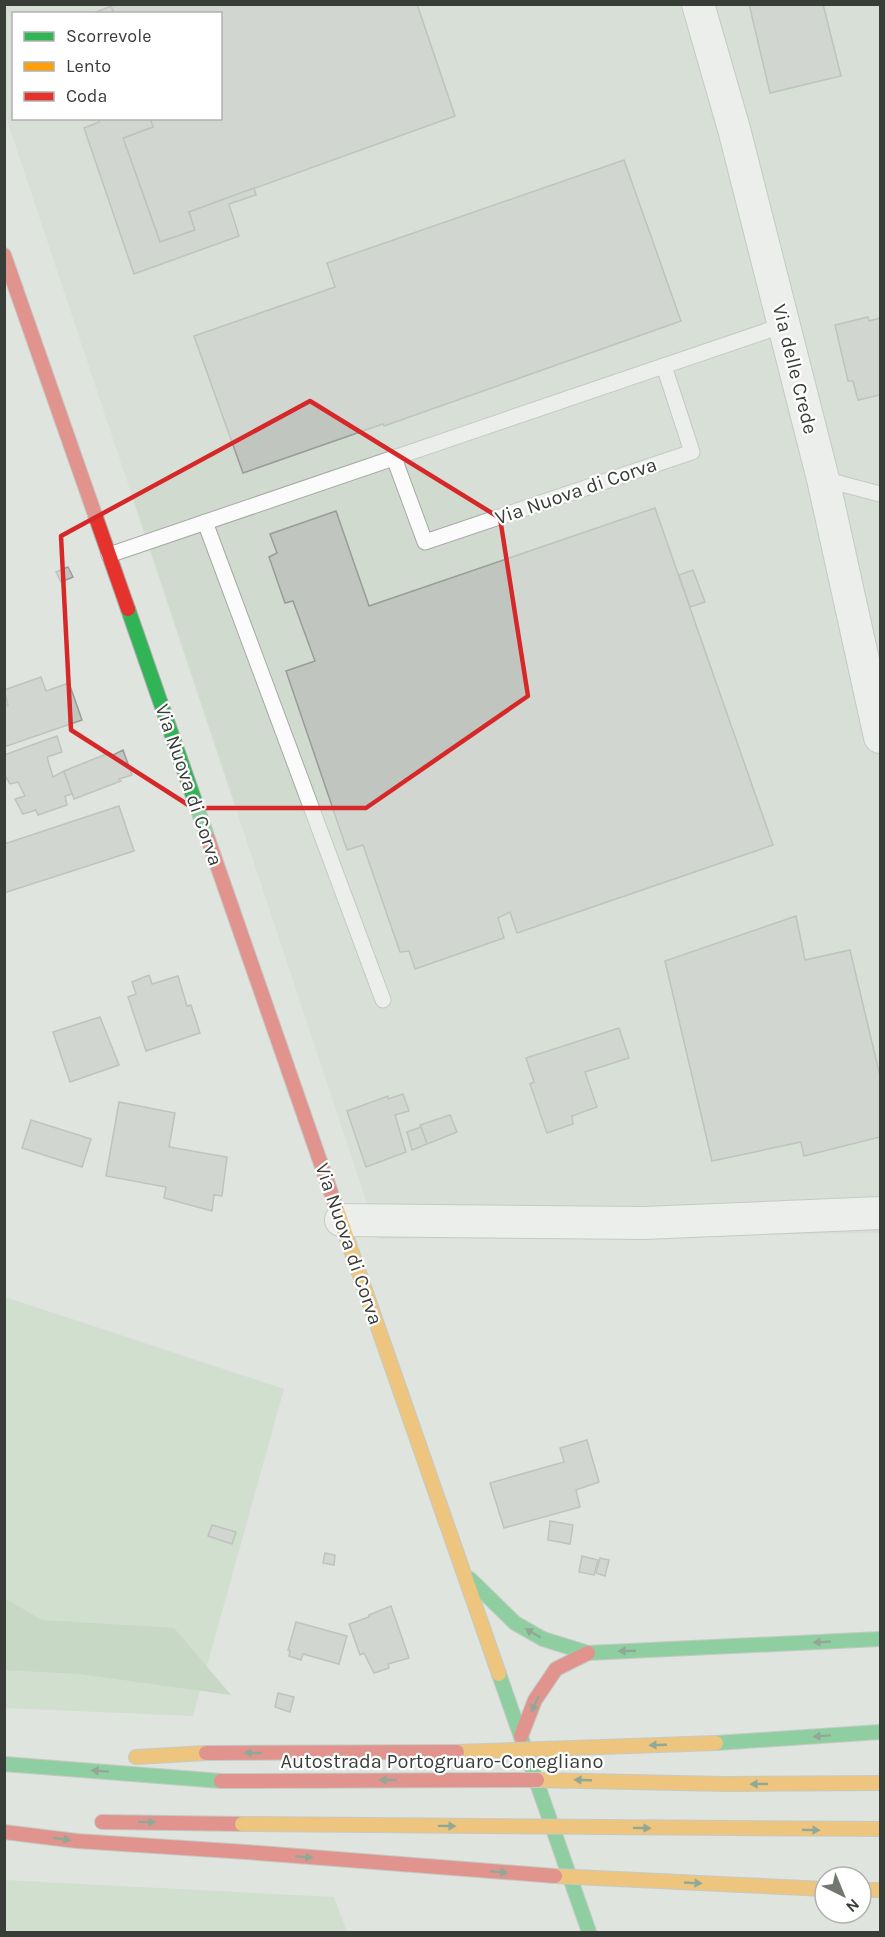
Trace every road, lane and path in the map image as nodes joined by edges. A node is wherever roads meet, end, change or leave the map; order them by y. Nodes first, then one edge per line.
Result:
1 (698, 4) edge
2 (4, 255) edge
3 (784, 325) junction
4 (664, 366) junction
5 (394, 458) junction
6 (823, 479) junction
7 (880, 494) edge
8 (205, 522) junction
9 (109, 555) junction
10 (880, 737) edge
11 (383, 1000) dead end
12 (880, 1213) edge
13 (340, 1220) junction
14 (464, 1574) junction
15 (880, 1639) edge
16 (588, 1653) junction
17 (880, 1732) edge
18 (521, 1736) junction
19 (123, 1757) dead end
20 (99, 1758) dead end
21 (4, 1763) edge
22 (880, 1782) edge
23 (4, 1821) edge
24 (28, 1821) dead end
25 (87, 1822) dead end
26 (880, 1829) edge
27 (4, 1832) edge
28 (813, 1888) edge
29 (589, 1932) edge

1 - 3 street, Via delle Crede
2 - 9 main road, Via Nuova di Corva
3 - 4 lane
3 - 6 street, Via delle Crede
4 - 5 lane
4 - 5 lane, Via Nuova di Corva
5 - 8 lane
6 - 7 lane
6 - 10 street, Via delle Crede
8 - 9 lane
8 - 11 lane
9 - 13 main road, Via Nuova di Corva
12 - 13 street
13 - 14 main road, Via Nuova di Corva
16 -> 14 main road
14 - 18 main road, Via Nuova di Corva
15 -> 16 main road
16 -> 18 main road
17 -> 19 main road, bridge
18 - 29 main road, Via Nuova di Corva
20 - 21 main road
22 -> 21 main road, Autostrada Portogruaro-Conegliano, bridge
23 - 24 main road
25 -> 26 main road, bridge
27 -> 28 main road, bridge

